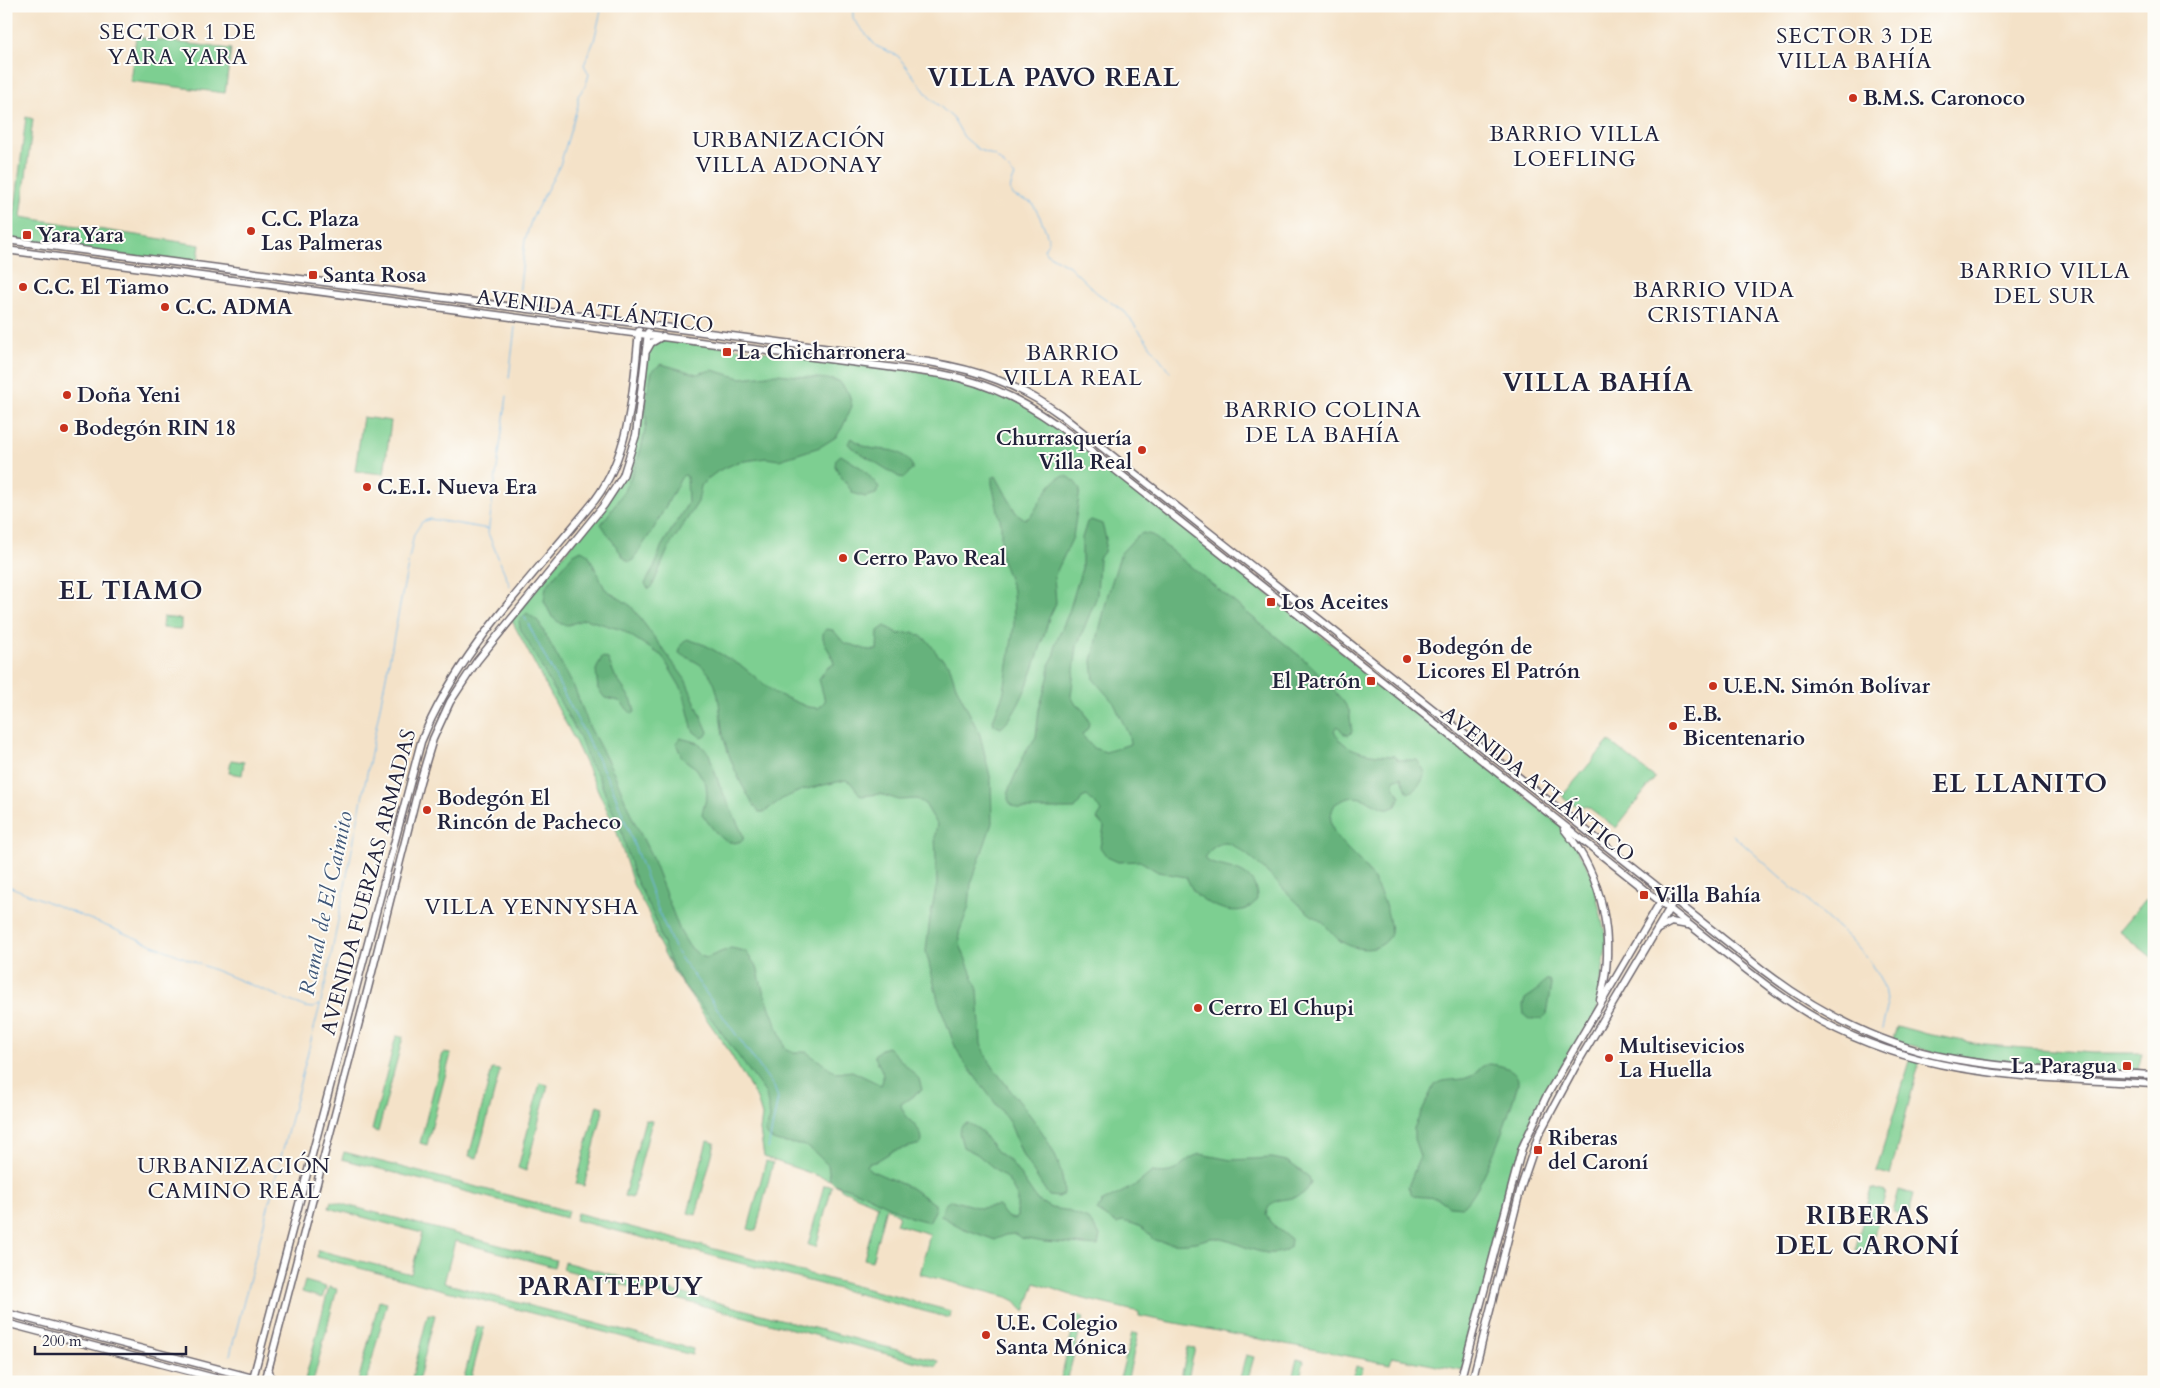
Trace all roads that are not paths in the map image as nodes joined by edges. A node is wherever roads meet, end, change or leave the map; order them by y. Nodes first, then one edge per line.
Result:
1 (6, 240) edge
2 (6, 250) edge
3 (640, 324) junction
4 (649, 326) junction
5 (626, 332) junction
6 (639, 333) junction
7 (648, 334) junction
8 (663, 336) junction
9 (638, 347) junction
10 (646, 351) junction
11 (1551, 815) junction
12 (1666, 892) junction
13 (1660, 900) junction
14 (1675, 900) junction
15 (1670, 908) junction
16 (1694, 928) junction
17 (1657, 930) junction
18 (1597, 1011) junction
19 (2154, 1075) edge
20 (2154, 1084) edge
21 (6, 1313) edge
22 (6, 1324) edge
23 (258, 1360) junction
24 (268, 1366) junction
25 (238, 1374) junction
26 (252, 1380) edge
27 (266, 1381) edge
28 (230, 1382) edge
29 (276, 1382) edge
30 (1460, 1382) edge
31 (1472, 1382) edge

1 - 3 main road, AVENIDA ATLÁNTICO
2 - 5 main road, AVENIDA ATLÁNTICO
3 - 4 main road, AVENIDA ATLÁNTICO
3 - 6 main road, AVENIDA FUERZAS ARMADAS
4 - 7 main road, AVENIDA FUERZAS ARMADAS
4 - 12 main road, AVENIDA ATLÁNTICO
5 - 6 main road, AVENIDA ATLÁNTICO
5 - 9 main road
6 - 7 main road, AVENIDA ATLÁNTICO
6 - 9 main road, AVENIDA FUERZAS ARMADAS
7 - 8 main road, AVENIDA ATLÁNTICO
7 - 10 main road, AVENIDA FUERZAS ARMADAS
8 - 10 main road
8 - 11 main road, AVENIDA ATLÁNTICO
9 - 23 main road, AVENIDA FUERZAS ARMADAS
10 - 24 main road, AVENIDA FUERZAS ARMADAS
11 - 13 main road, AVENIDA ATLÁNTICO
11 - 18 main road
12 - 13 main road
12 - 14 main road, AVENIDA ATLÁNTICO
13 - 15 main road, AVENIDA ATLÁNTICO
13 - 18 main road
14 - 15 main road
14 - 19 main road
15 - 16 main road, AVENIDA ATLÁNTICO
15 - 17 main road
16 - 17 main road
16 - 20 main road, AVENIDA ATLÁNTICO
17 - 31 main road
18 - 30 main road
21 - 25 main road
22 - 28 main road
23 - 25 main road
23 - 26 main road, AVENIDA FUERZAS ARMADAS
24 - 27 main road, AVENIDA FUERZAS ARMADAS
24 - 29 main road
25 - 26 main road
26 - 27 main road

